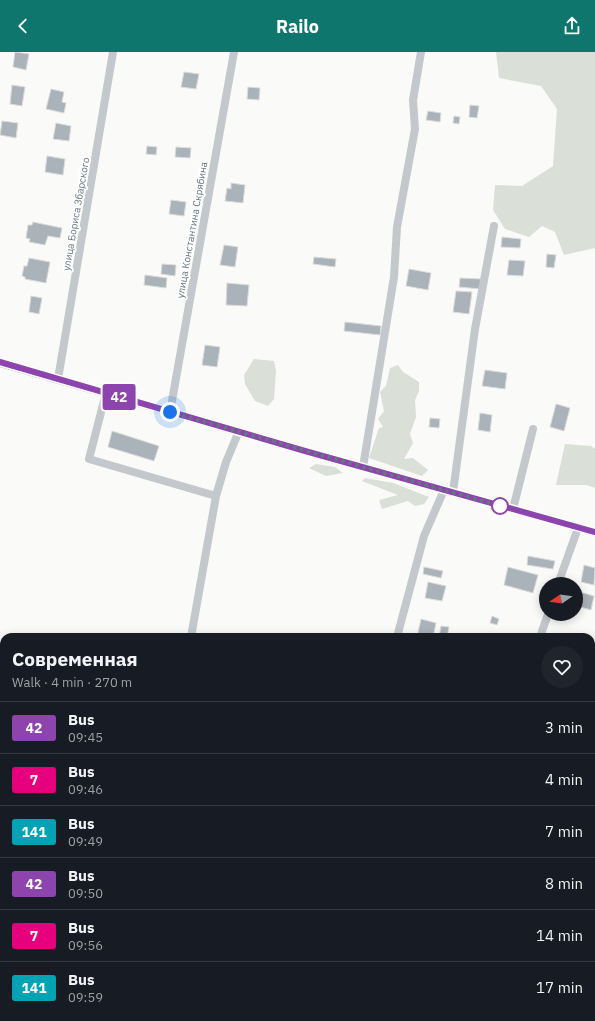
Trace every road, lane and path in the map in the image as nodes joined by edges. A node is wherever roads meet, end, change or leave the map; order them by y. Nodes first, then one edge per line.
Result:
1 (113, 52) edge
2 (234, 52) edge
3 (421, 52) edge
4 (494, 226) dead end
5 (0, 362) edge
6 (58, 379) junction
7 (106, 393) junction
8 (170, 412) junction
9 (533, 429) dead end
10 (239, 432) junction
11 (363, 467) junction
12 (444, 490) junction
13 (453, 492) junction
14 (216, 496) junction
15 (512, 509) junction
16 (578, 528) junction
17 (595, 532) edge
18 (560, 577) edge
19 (546, 621) edge
20 (192, 633) edge
21 (398, 633) edge
22 (541, 633) edge

1 - 6 street, улица Бориса Збарского
2 - 8 street, улица Константина Скрябина
3 - 11 street
4 - 13 street
5 - 6 street
6 - 7 street
7 - 8 street
7 - 14 street
8 - 10 street
9 - 15 street
10 - 11 street
10 - 14 street
11 - 12 street
12 - 13 street
12 - 21 street
13 - 15 street
14 - 20 street
15 - 16 street
16 - 17 street
16 - 18 street
19 - 22 street

